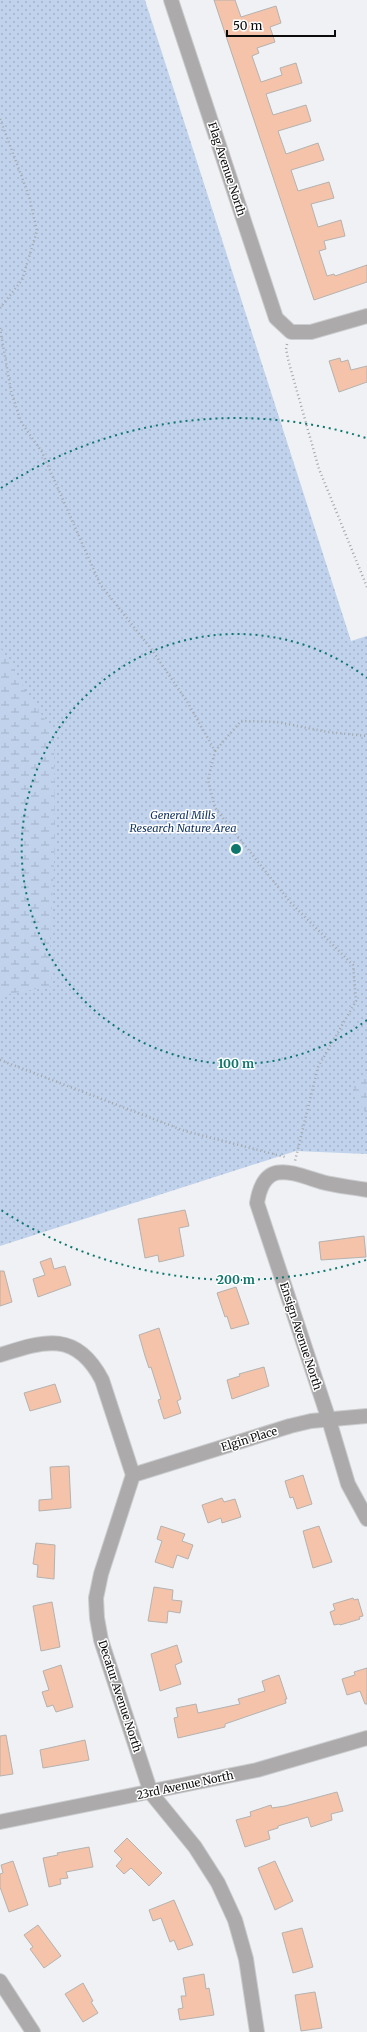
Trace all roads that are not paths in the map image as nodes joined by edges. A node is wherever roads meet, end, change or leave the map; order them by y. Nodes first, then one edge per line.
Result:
1 (171, 0) edge
2 (367, 316) edge
3 (367, 1190) edge
4 (0, 1354) edge
5 (367, 1416) edge
6 (329, 1420) junction
7 (133, 1475) junction
8 (367, 1519) edge
9 (367, 1738) edge
10 (151, 1792) junction
11 (0, 1822) edge
12 (0, 1982) edge
13 (33, 2032) edge
14 (257, 2032) edge

1 - 2 street, Flag Avenue North
3 - 6 street, Ensign Avenue North
4 - 7 street
5 - 6 street, Elgin Place
6 - 7 street, Elgin Place
6 - 8 street, Ensign Avenue North
7 - 10 street, Decatur Avenue North
9 - 10 street, 23rd Avenue North
10 - 11 street, 23rd Avenue North
10 - 14 street, Decatur Avenue North
12 - 13 street

